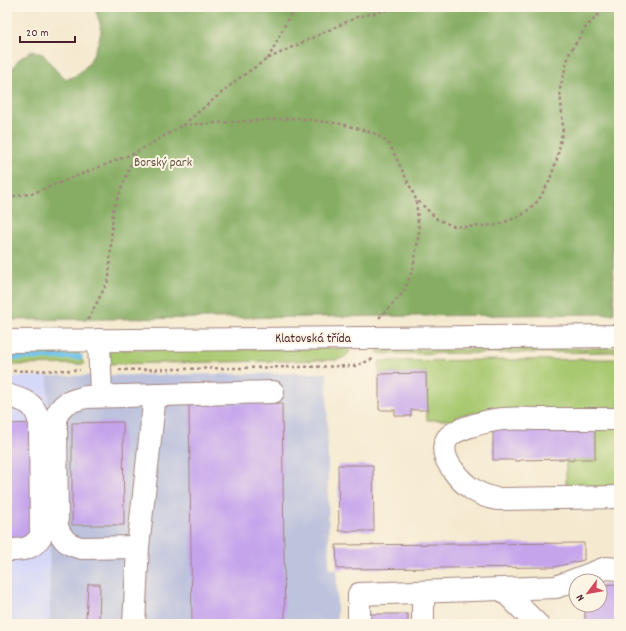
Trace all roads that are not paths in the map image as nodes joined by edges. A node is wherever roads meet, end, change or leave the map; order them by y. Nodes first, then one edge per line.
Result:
1 (619, 336) edge
2 (89, 340) junction
3 (7, 341) edge
4 (273, 392) dead end
5 (7, 395) edge
6 (154, 395) junction
7 (101, 396) junction
8 (619, 419) edge
9 (619, 497) edge
10 (138, 547) junction
11 (7, 550) edge
12 (619, 569) edge
13 (502, 589) junction
14 (423, 592) junction
15 (134, 624) edge
16 (359, 624) edge
17 (423, 624) edge
18 (537, 624) edge

1 - 2 main road, Klatovská třída
2 - 3 main road, Klatovská třída
2 - 7 main road
4 - 6 main road
5 - 11 main road
6 - 7 main road
6 - 10 main road
7 - 10 main road
8 - 9 main road
10 - 15 main road
12 - 13 main road
13 - 14 main road
13 - 18 main road
14 - 16 main road
14 - 17 main road

